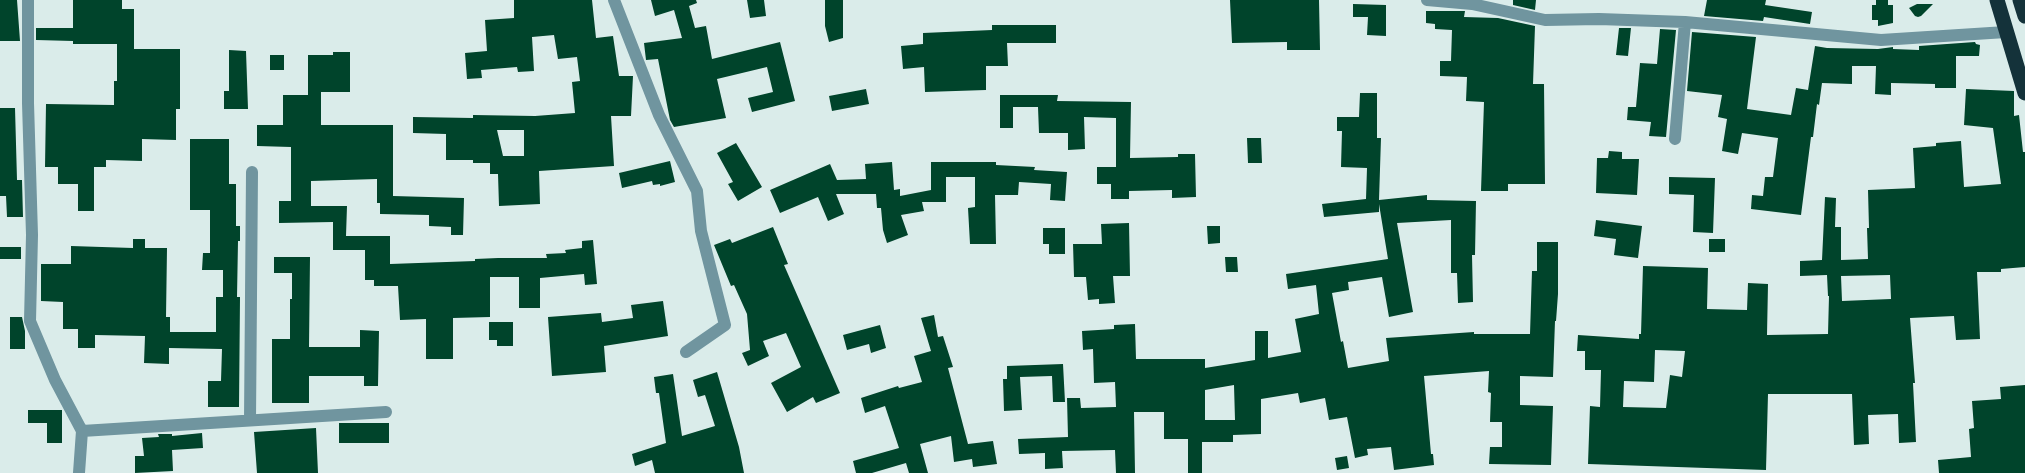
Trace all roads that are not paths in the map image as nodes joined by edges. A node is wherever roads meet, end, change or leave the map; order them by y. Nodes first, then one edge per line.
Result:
1 (28, 0) edge
2 (614, 0) edge
3 (1427, 0) edge
4 (1997, 0) edge
5 (2020, 0) edge
6 (2025, 16) edge
7 (1685, 22) junction
8 (2006, 32) junction
9 (2025, 93) edge
10 (1675, 139) dead end
11 (252, 172) dead end
12 (686, 352) dead end
13 (386, 412) dead end
14 (250, 420) junction
15 (82, 431) junction
16 (79, 473) edge

1 - 15 street
2 - 12 street
3 - 7 street
4 - 8 highway
5 - 6 highway
7 - 8 street
7 - 10 street
8 - 9 highway
11 - 14 street
13 - 14 street
14 - 15 street
15 - 16 street

